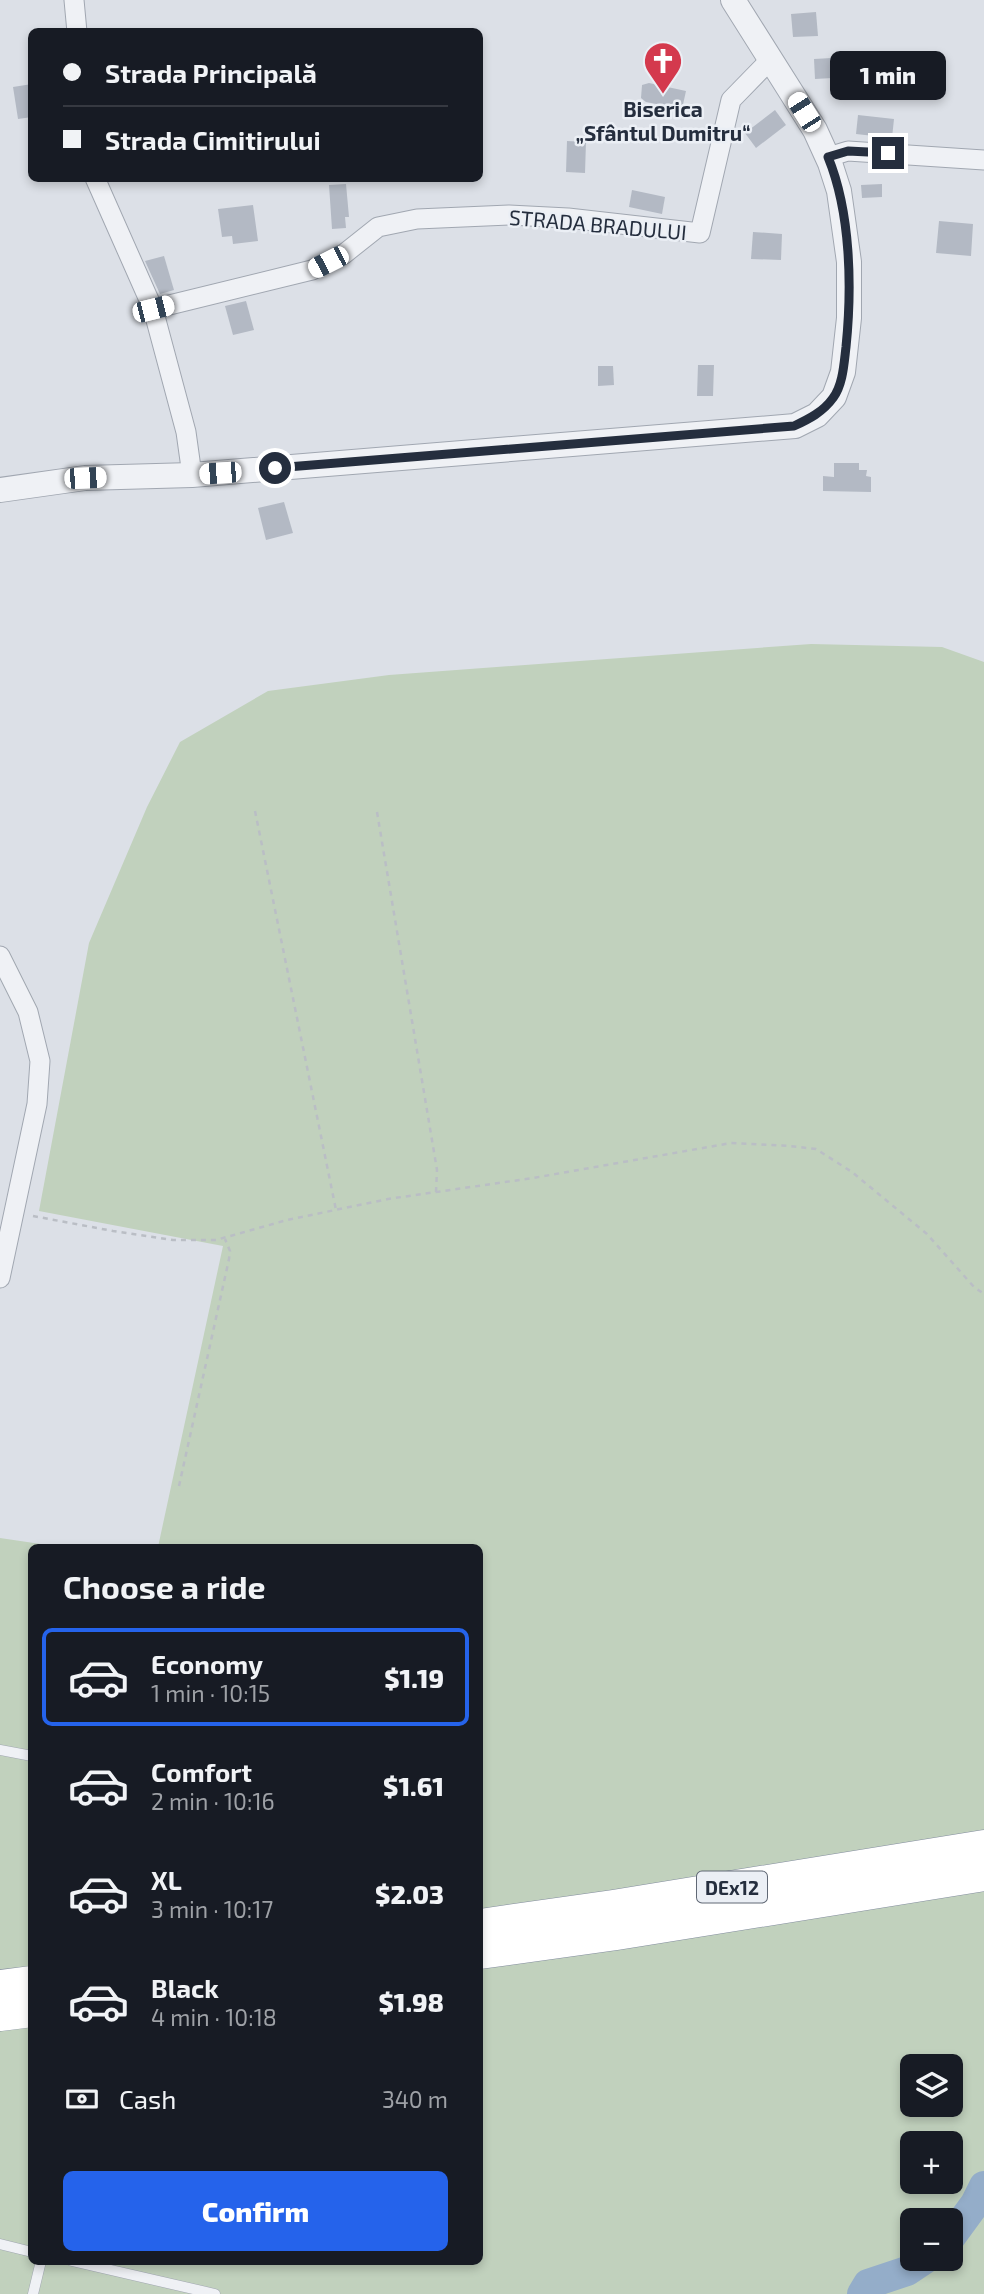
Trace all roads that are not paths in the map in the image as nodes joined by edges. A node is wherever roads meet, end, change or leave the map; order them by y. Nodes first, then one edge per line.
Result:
1 (74, 0) edge
2 (733, 0) edge
3 (77, 28) edge
4 (771, 59) junction
5 (828, 157) junction
6 (984, 160) edge
7 (97, 182) edge
8 (153, 309) junction
9 (192, 475) junction
10 (0, 490) edge
11 (0, 956) edge
12 (0, 1278) edge
13 (0, 1750) edge
14 (28, 1755) edge
15 (984, 1846) edge
16 (984, 1875) edge
17 (483, 1925) edge
18 (483, 1953) edge
19 (28, 1982) edge
20 (0, 1986) edge
21 (28, 2012) edge
22 (0, 2015) edge
23 (0, 2244) edge
24 (28, 2251) edge
25 (40, 2265) edge
26 (89, 2265) edge
27 (33, 2294) edge
28 (215, 2294) edge

1 - 3 street
2 - 4 street
4 - 5 street
4 - 8 street, STRADA BRADULUI
5 - 6 street
5 - 9 street
7 - 8 street
8 - 9 street
9 - 10 street
11 - 12 street
13 - 14 lane
15 - 17 highway, DEx12
16 - 18 highway, DEx12
19 - 20 highway
21 - 22 highway
23 - 24 lane
25 - 27 lane
26 - 28 lane

